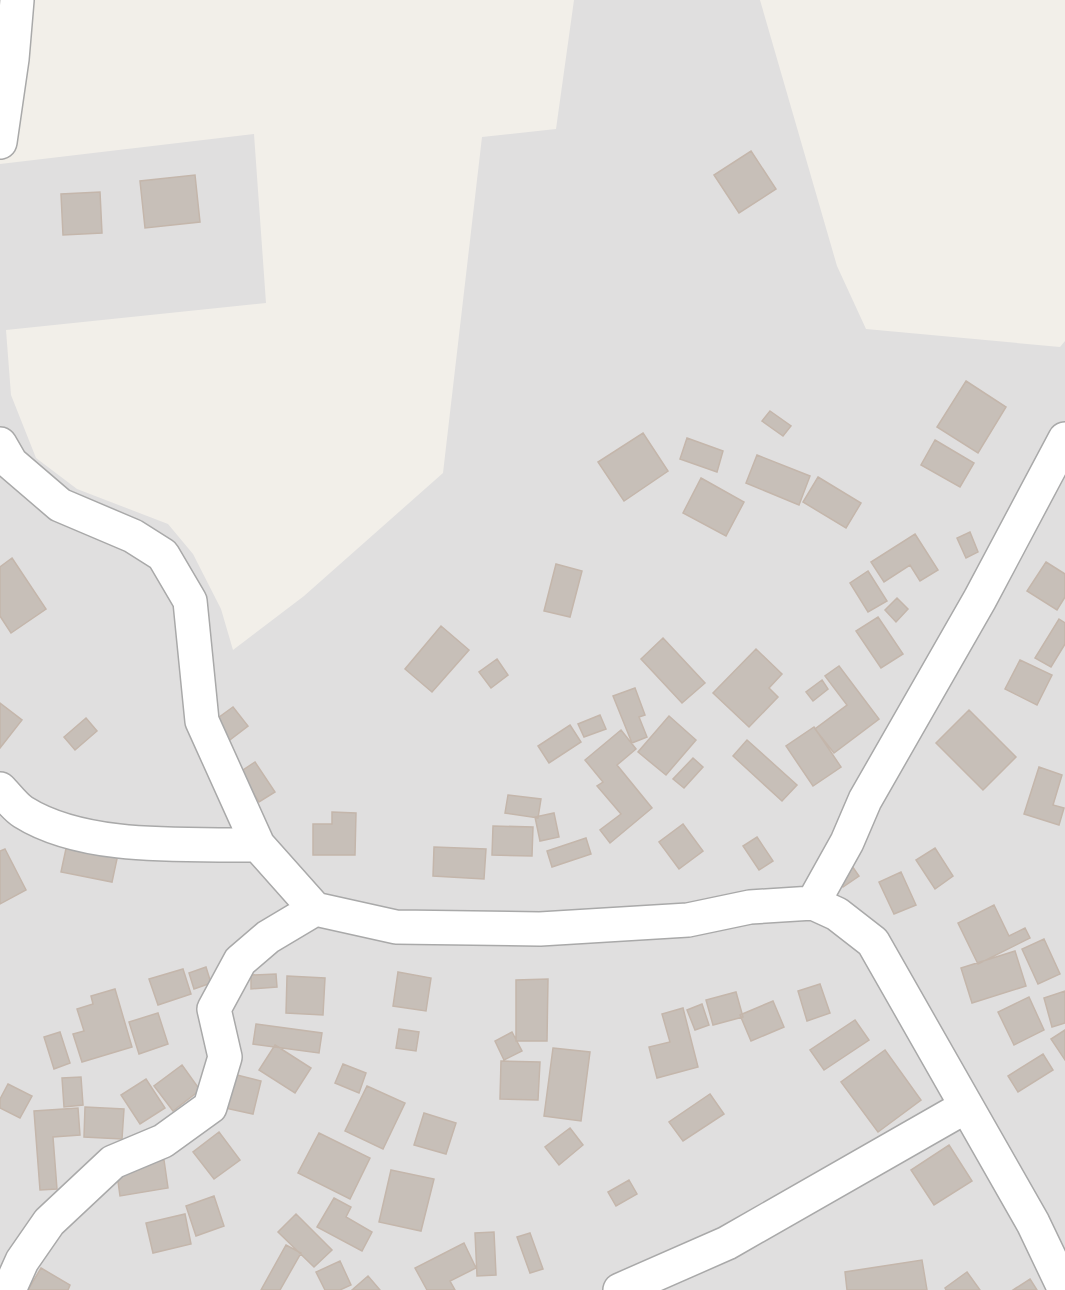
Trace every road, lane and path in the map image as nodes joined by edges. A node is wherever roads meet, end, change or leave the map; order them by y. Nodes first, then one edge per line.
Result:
1 (16, 0) edge
2 (0, 142) edge
3 (1065, 439) edge
4 (0, 444) edge
5 (0, 789) edge
6 (258, 845) junction
7 (813, 903) junction
8 (315, 909) junction
9 (965, 1107) junction
10 (9, 1290) edge
11 (620, 1290) edge
12 (1065, 1290) edge

1 - 2 street
3 - 7 street
4 - 6 street
5 - 6 street
6 - 8 street
7 - 8 street
7 - 9 street
8 - 10 street
9 - 11 street
9 - 12 street

